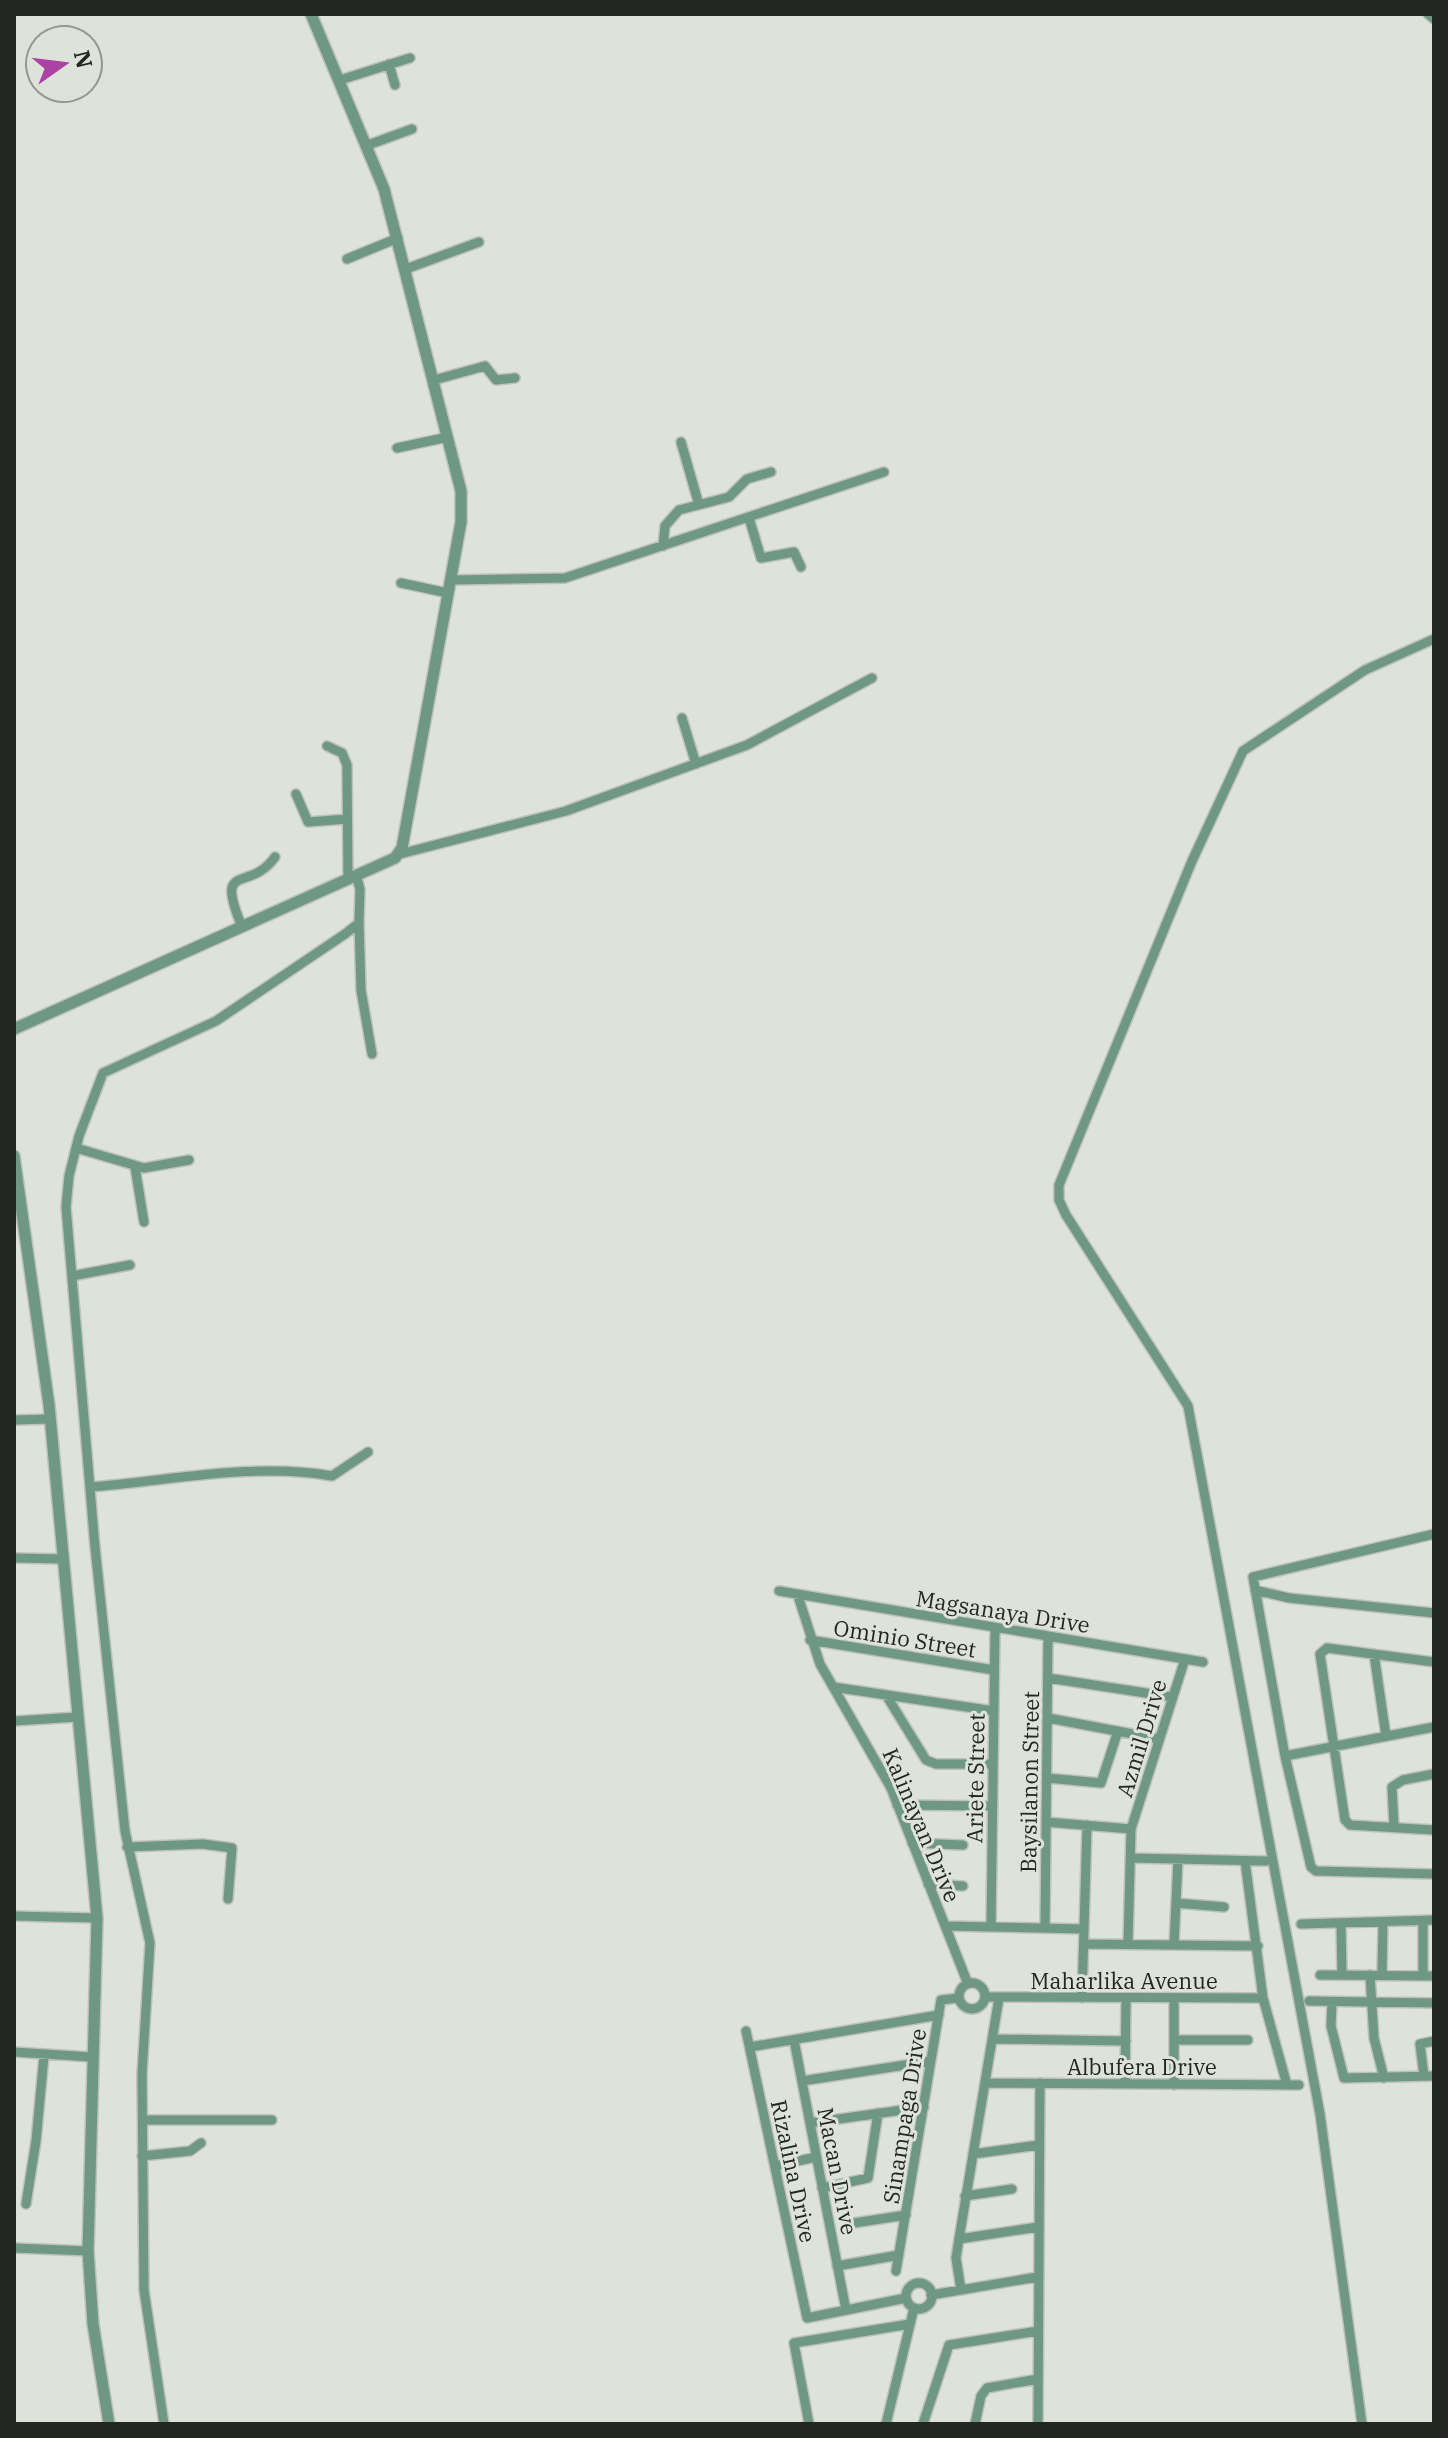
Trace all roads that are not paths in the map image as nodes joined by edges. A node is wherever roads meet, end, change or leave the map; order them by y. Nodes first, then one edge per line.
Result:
1 (311, 14) edge
2 (1428, 14) edge
3 (1434, 19) edge
4 (410, 58) dead end
5 (389, 64) junction
6 (340, 80) junction
7 (395, 85) dead end
8 (412, 129) dead end
9 (368, 145) junction
10 (398, 238) junction
11 (479, 242) dead end
12 (347, 259) dead end
13 (406, 269) junction
14 (515, 378) dead end
15 (434, 380) junction
16 (448, 437) junction
17 (681, 442) dead end
18 (397, 448) dead end
19 (771, 472) dead end
20 (884, 472) dead end
21 (699, 505) junction
22 (749, 518) junction
23 (663, 546) junction
24 (801, 567) dead end
25 (451, 580) junction
26 (401, 583) dead end
27 (448, 593) junction
28 (1434, 639) edge
29 (872, 678) dead end
30 (682, 718) dead end
31 (327, 746) dead end
32 (696, 764) junction
33 (296, 794) dead end
34 (347, 819) junction
35 (400, 854) junction
36 (275, 857) dead end
37 (352, 877) junction
38 (359, 923) junction
39 (242, 927) junction
40 (14, 1029) edge
41 (372, 1054) dead end
42 (76, 1148) junction
43 (14, 1156) edge
44 (189, 1160) dead end
45 (135, 1167) junction
46 (144, 1222) dead end
47 (130, 1265) dead end
48 (72, 1276) junction
49 (50, 1419) junction
50 (14, 1420) edge
51 (368, 1452) dead end
52 (90, 1487) junction
53 (1434, 1534) edge
54 (14, 1558) edge
55 (63, 1559) junction
56 (1255, 1590) junction
57 (779, 1591) dead end
58 (798, 1596) junction
59 (1434, 1613) edge
60 (995, 1629) junction
61 (1048, 1637) junction
62 (810, 1640) junction
63 (1374, 1654) junction
64 (1185, 1659) junction
65 (1203, 1662) dead end
66 (1434, 1662) edge
67 (994, 1670) junction
68 (1048, 1678) junction
69 (833, 1687) junction
70 (886, 1695) junction
71 (1172, 1697) junction
72 (994, 1711) junction
73 (78, 1717) junction
74 (1048, 1718) junction
75 (14, 1721) edge
76 (1434, 1727) edge
77 (1118, 1731) junction
78 (1386, 1736) junction
79 (1159, 1739) junction
80 (1333, 1747) junction
81 (1285, 1756) junction
82 (993, 1764) junction
83 (1434, 1774) edge
84 (1047, 1778) junction
85 (897, 1805) junction
86 (992, 1806) junction
87 (1046, 1822) junction
88 (1087, 1825) junction
89 (1394, 1826) junction
90 (1131, 1829) junction
91 (1434, 1830) edge
92 (912, 1843) junction
93 (963, 1845) dead end
94 (127, 1847) junction
95 (1131, 1858) junction
96 (1178, 1859) junction
97 (1245, 1861) junction
98 (1266, 1861) dead end
99 (1434, 1874) edge
100 (928, 1884) junction
101 (963, 1886) dead end
102 (228, 1899) dead end
103 (1176, 1903) junction
104 (1224, 1907) dead end
105 (14, 1916) edge
106 (97, 1918) junction
107 (1428, 1920) edge
108 (1383, 1922) junction
109 (1341, 1923) junction
110 (1301, 1924) dead end
111 (945, 1926) junction
112 (991, 1927) junction
113 (1045, 1928) junction
114 (1084, 1929) junction
115 (1084, 1944) junction
116 (1128, 1944) junction
117 (1174, 1945) junction
118 (1258, 1946) junction
119 (1320, 1975) dead end
120 (1342, 1975) junction
121 (1370, 1975) junction
122 (1382, 1975) junction
123 (1423, 1976) junction
124 (1434, 1976) edge
125 (968, 1984) junction
126 (985, 1997) junction
127 (958, 1998) junction
128 (999, 1998) junction
129 (1082, 1998) junction
130 (1126, 1998) junction
131 (1174, 1998) junction
132 (1263, 1998) junction
133 (1309, 2001) dead end
134 (1332, 2002) junction
135 (1369, 2002) junction
136 (1434, 2003) edge
137 (939, 2015) junction
138 (746, 2031) dead end
139 (992, 2039) junction
140 (794, 2040) junction
141 (1174, 2040) junction
142 (1248, 2040) dead end
143 (1126, 2041) junction
144 (1434, 2041) edge
145 (750, 2047) junction
146 (14, 2052) edge
147 (44, 2056) junction
148 (91, 2057) junction
149 (931, 2061) junction
150 (1429, 2076) edge
151 (1384, 2078) junction
152 (802, 2081) junction
153 (985, 2083) junction
154 (1040, 2083) junction
155 (1125, 2084) junction
156 (1174, 2085) junction
157 (1287, 2085) junction
158 (1299, 2085) dead end
159 (924, 2107) junction
160 (878, 2113) junction
161 (143, 2120) junction
162 (272, 2120) dead end
163 (810, 2123) junction
164 (201, 2143) dead end
165 (1039, 2145) junction
166 (973, 2154) junction
167 (142, 2156) junction
168 (816, 2157) junction
169 (775, 2166) junction
170 (822, 2188) junction
171 (1012, 2189) dead end
172 (965, 2196) junction
173 (26, 2204) dead end
174 (906, 2215) junction
175 (854, 2223) dead end
176 (1038, 2227) junction
177 (959, 2239) junction
178 (14, 2248) edge
179 (88, 2251) junction
180 (899, 2255) junction
181 (837, 2266) junction
182 (896, 2271) dead end
183 (1037, 2277) junction
184 (961, 2290) junction
185 (931, 2295) junction
186 (906, 2298) junction
187 (914, 2308) junction
188 (846, 2310) junction
189 (910, 2324) junction
190 (1038, 2331) junction
191 (1038, 2379) junction
192 (109, 2424) edge
193 (164, 2424) edge
194 (809, 2424) edge
195 (886, 2424) edge
196 (923, 2424) edge
197 (975, 2424) edge
198 (1038, 2424) edge
199 (1362, 2424) edge

1 - 6 street
2 - 3 street
4 - 5 street
5 - 6 street
5 - 7 street
6 - 9 street
8 - 9 street
9 - 10 street
10 - 12 street
10 - 13 street
11 - 13 street
13 - 15 street
14 - 15 street
15 - 16 street
16 - 18 street
16 - 25 street
17 - 21 street
19 - 21 street
20 - 22 street
21 - 23 street
22 - 23 street
22 - 24 street
23 - 25 street
25 - 27 street
26 - 27 street
27 - 35 street
28 - 199 street
29 - 32 street
30 - 32 street
31 - 34 street
32 - 35 street
33 - 34 street
34 - 37 street
35 - 37 street
36 - 39 street
37 - 38 street
37 - 39 street
38 - 41 street
38 - 42 street
39 - 40 street
42 - 45 street
42 - 48 street
43 - 49 street
44 - 45 street
45 - 46 street
47 - 48 street
48 - 52 street
49 - 50 street
49 - 55 street
51 - 52 street
52 - 94 street
53 - 56 street
54 - 55 street
55 - 73 street
56 - 59 street
56 - 81 street
57 - 58 street, Magsanaya Drive
58 - 60 street, Magsanaya Drive
58 - 62 street, Kalinayan Drive
60 - 61 street, Magsanaya Drive
60 - 67 street, Ariete Street
61 - 64 street, Magsanaya Drive
61 - 68 street, Baysilanon Street
62 - 67 street, Ominio Street
62 - 69 street, Kalinayan Drive
63 - 66 street
63 - 78 street
63 - 80 street
64 - 65 street, Magsanaya Drive
64 - 71 street, Azmil Drive
67 - 72 street, Ariete Street
68 - 71 street
68 - 74 street, Baysilanon Street
69 - 70 street
69 - 85 street, Kalinayan Drive
70 - 72 street
70 - 82 street
71 - 79 street, Azmil Drive
72 - 82 street, Ariete Street
73 - 75 street
73 - 106 street
74 - 77 street
74 - 84 street, Baysilanon Street
76 - 78 street
77 - 79 street
77 - 84 street
78 - 80 street
79 - 90 street, Azmil Drive
80 - 81 street
80 - 89 street
81 - 99 street
82 - 86 street, Ariete Street
83 - 89 street
84 - 87 street, Baysilanon Street
85 - 86 street
85 - 92 street, Kalinayan Drive
86 - 112 street, Ariete Street
87 - 88 street
87 - 113 street, Baysilanon Street
88 - 90 street
88 - 114 street
89 - 91 street
90 - 95 street, Azmil Drive
92 - 93 street
92 - 100 street, Kalinayan Drive
94 - 102 street
94 - 161 street
95 - 96 street
95 - 116 street, Azmil Drive
96 - 97 street
96 - 103 street
97 - 98 street
97 - 118 street
100 - 101 street
100 - 111 street, Kalinayan Drive
103 - 104 street
103 - 117 street
105 - 106 street
106 - 148 street
107 - 108 street
107 - 123 street
108 - 109 street
108 - 122 street
109 - 110 street
109 - 120 street
111 - 112 street
111 - 125 street, Kalinayan Drive
112 - 113 street
113 - 114 street
114 - 115 street
115 - 116 street
115 - 129 street
116 - 117 street
117 - 118 street
118 - 132 street
119 - 120 street
120 - 121 street
121 - 122 street
121 - 135 street
122 - 123 street
123 - 124 street
125 - 126 street
125 - 127 street
126 - 127 street
126 - 128 street, Maharlika Avenue
127 - 137 street, Sinampaga Drive
128 - 129 street, Maharlika Avenue
128 - 139 street
129 - 130 street, Maharlika Avenue
130 - 131 street, Maharlika Avenue
130 - 143 street
131 - 132 street, Maharlika Avenue
131 - 141 street
132 - 157 street
133 - 134 street
134 - 135 street
134 - 151 street
135 - 136 street
135 - 151 street
137 - 140 street
137 - 149 street, Sinampaga Drive
138 - 145 street, Rizalina Drive
139 - 143 street
139 - 153 street
140 - 145 street
140 - 152 street, Macan Drive
141 - 142 street
141 - 156 street
143 - 155 street
144 - 150 street
145 - 169 street, Rizalina Drive
146 - 147 street
147 - 148 street
147 - 173 street
148 - 179 street
149 - 152 street
149 - 159 street, Sinampaga Drive
150 - 151 street
152 - 163 street, Macan Drive
153 - 154 street, Albufera Drive
153 - 166 street
154 - 155 street, Albufera Drive
154 - 165 street
155 - 156 street, Albufera Drive
156 - 157 street, Albufera Drive
157 - 158 street, Albufera Drive
159 - 160 street
159 - 174 street, Sinampaga Drive
160 - 163 street
160 - 170 street
161 - 162 street
161 - 167 street
163 - 168 street, Macan Drive
164 - 167 street
165 - 166 street
165 - 176 street
166 - 172 street
167 - 193 street
168 - 169 street
168 - 170 street, Macan Drive
169 - 188 street, Rizalina Drive
170 - 181 street, Macan Drive
171 - 172 street
172 - 177 street
174 - 175 street
174 - 180 street, Sinampaga Drive
176 - 177 street
176 - 183 street
177 - 184 street
178 - 179 street
179 - 192 street
180 - 181 street
180 - 182 street, Sinampaga Drive
181 - 188 street, Macan Drive
183 - 184 street
183 - 190 street
184 - 185 street
185 - 186 street
185 - 187 street
186 - 187 street
186 - 188 street
187 - 189 street
189 - 194 street
189 - 195 street
190 - 191 street
190 - 196 street
191 - 197 street
191 - 198 street

